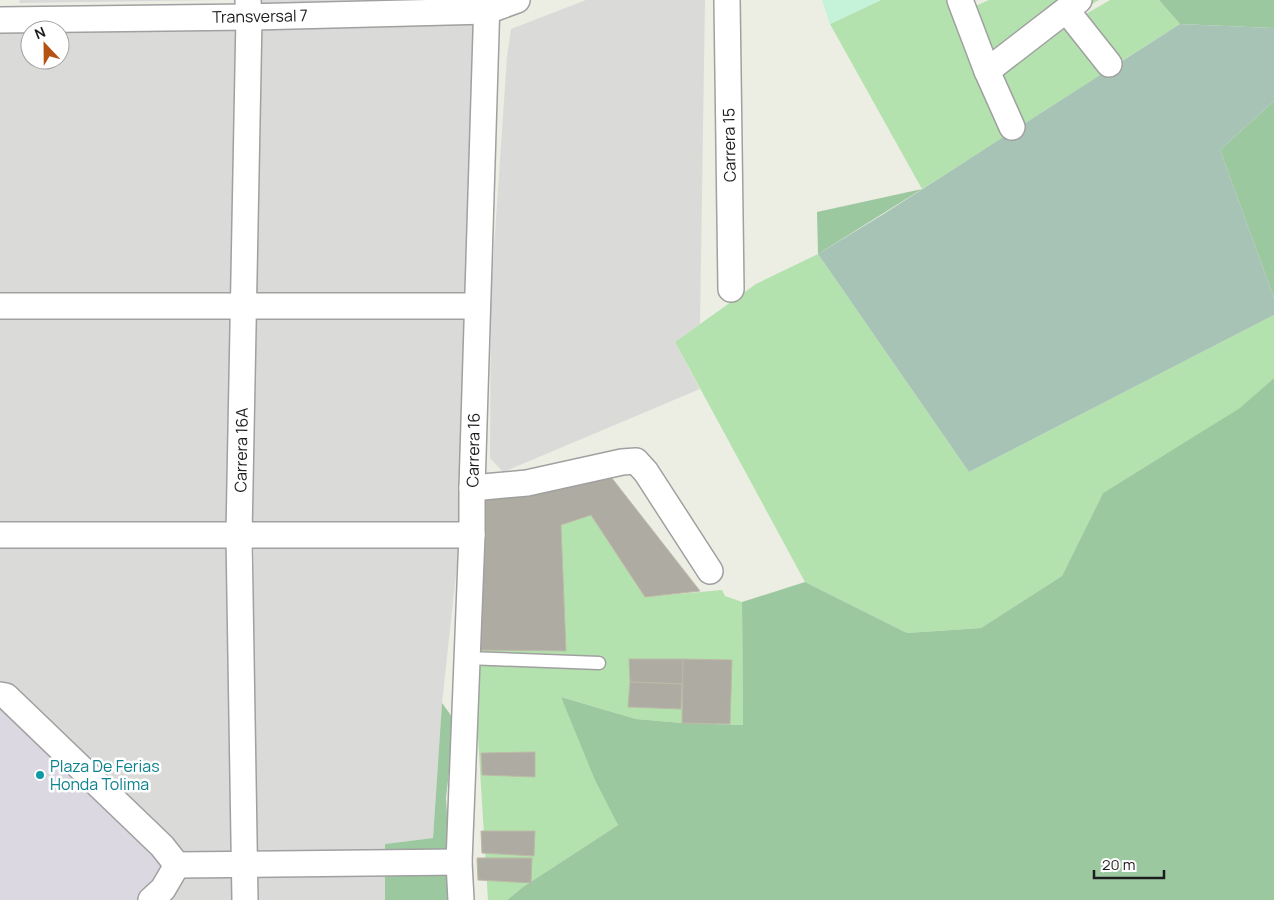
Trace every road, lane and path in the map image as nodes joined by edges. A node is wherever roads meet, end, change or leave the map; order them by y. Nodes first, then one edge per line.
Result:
1 (2, 0) edge
2 (517, 0) edge
3 (726, 0) edge
4 (960, 0) edge
5 (0, 4) edge
6 (487, 5) edge
7 (1073, 5) edge
8 (248, 8) edge
9 (0, 20) edge
10 (1109, 64) dead end
11 (987, 71) junction
12 (1012, 127) dead end
13 (731, 289) dead end
14 (243, 305) junction
15 (0, 306) edge
16 (477, 306) junction
17 (472, 488) junction
18 (0, 535) edge
19 (239, 535) junction
20 (472, 535) junction
21 (710, 571) dead end
22 (467, 658) junction
23 (598, 663) dead end
24 (0, 695) edge
25 (459, 862) junction
26 (245, 864) junction
27 (177, 865) junction
28 (151, 900) edge
29 (245, 900) edge
30 (461, 900) edge

1 - 5 street
2 - 6 street, Transversal 7
3 - 13 street, Carrera 15
4 - 11 street
6 - 8 street, Transversal 7
6 - 16 street, Carrera 16
7 - 10 street
7 - 11 street
8 - 9 street, Transversal 7
8 - 14 street, Carrera 16A
11 - 12 street
14 - 15 street
14 - 16 street
14 - 19 street, Carrera 16A
16 - 17 street, Carrera 16
17 - 20 street, Carrera 16
17 - 21 street
18 - 19 street
19 - 20 street
19 - 26 street, Carrera 16A
20 - 22 street, Carrera 16
22 - 23 lane
22 - 25 street, Carrera 16
24 - 27 street
25 - 26 street
25 - 30 street, Carrera 16
26 - 27 street
26 - 29 street, Carrera 16A
27 - 28 street

